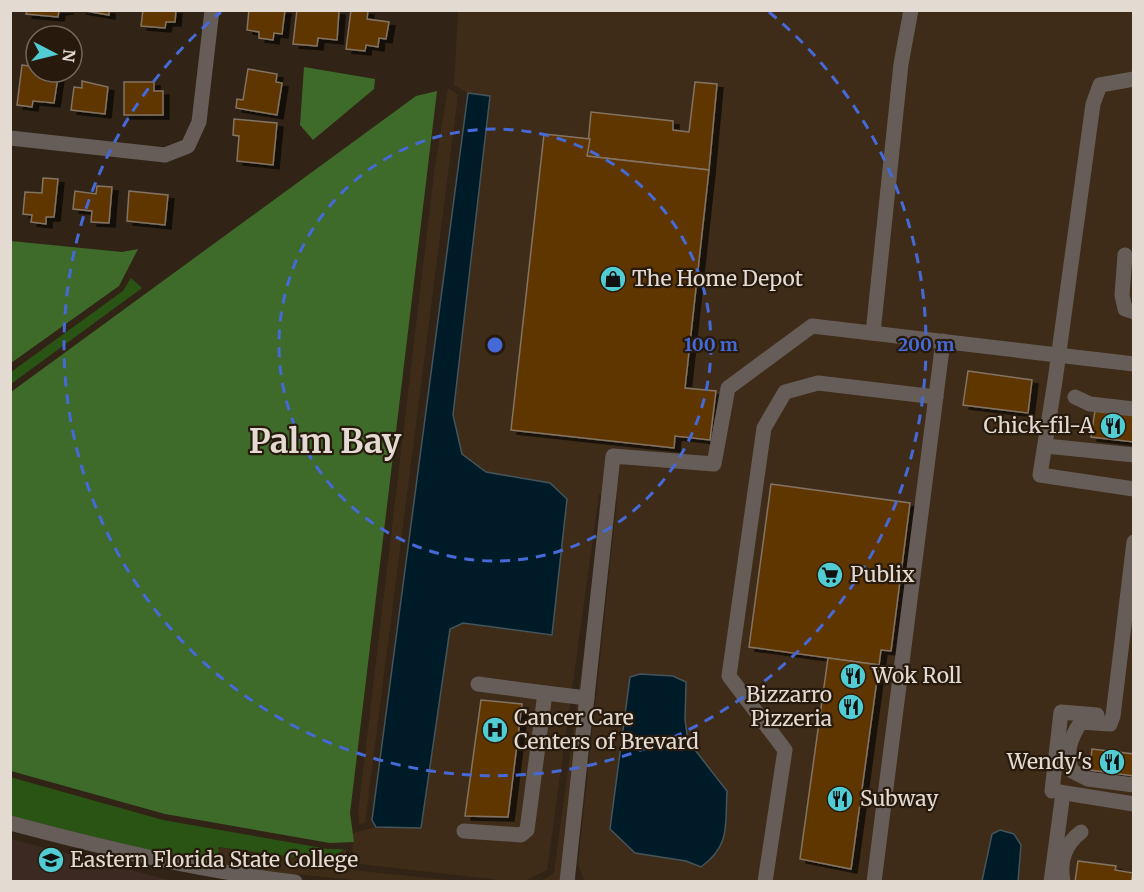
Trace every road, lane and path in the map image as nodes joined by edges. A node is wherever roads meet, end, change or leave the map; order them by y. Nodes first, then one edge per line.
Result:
1 (212, 10) edge
2 (910, 10) edge
3 (1134, 79) edge
4 (10, 138) edge
5 (1125, 255) dead end
6 (1134, 312) edge
7 (873, 333) junction
8 (943, 341) junction
9 (1059, 355) junction
10 (1134, 364) edge
11 (936, 396) junction
12 (1075, 397) dead end
13 (1134, 409) edge
14 (1046, 446) junction
15 (1134, 455) edge
16 (1134, 489) edge
17 (1134, 542) edge
18 (478, 684) dead end
19 (545, 693) junction
20 (587, 698) junction
21 (1113, 716) junction
22 (1134, 785) edge
23 (1058, 792) junction
24 (1134, 804) edge
25 (10, 823) edge
26 (464, 831) dead end
27 (1082, 832) dead end
28 (294, 882) edge
29 (567, 882) edge
30 (765, 882) edge
31 (874, 882) edge
32 (1051, 882) edge
33 (1063, 882) edge

1 - 4 street
2 - 7 street
3 - 9 street
5 - 6 street
7 - 8 street
7 - 20 street
8 - 9 street
8 - 11 street
9 - 10 street
9 - 14 street
11 - 30 street
11 - 31 street
12 - 13 street
14 - 15 street
14 - 16 street
17 - 21 street
18 - 19 street
19 - 20 street
19 - 26 street
20 - 29 street
21 - 22 street
21 - 23 street
23 - 24 street
23 - 32 street
25 - 28 street
27 - 33 street

